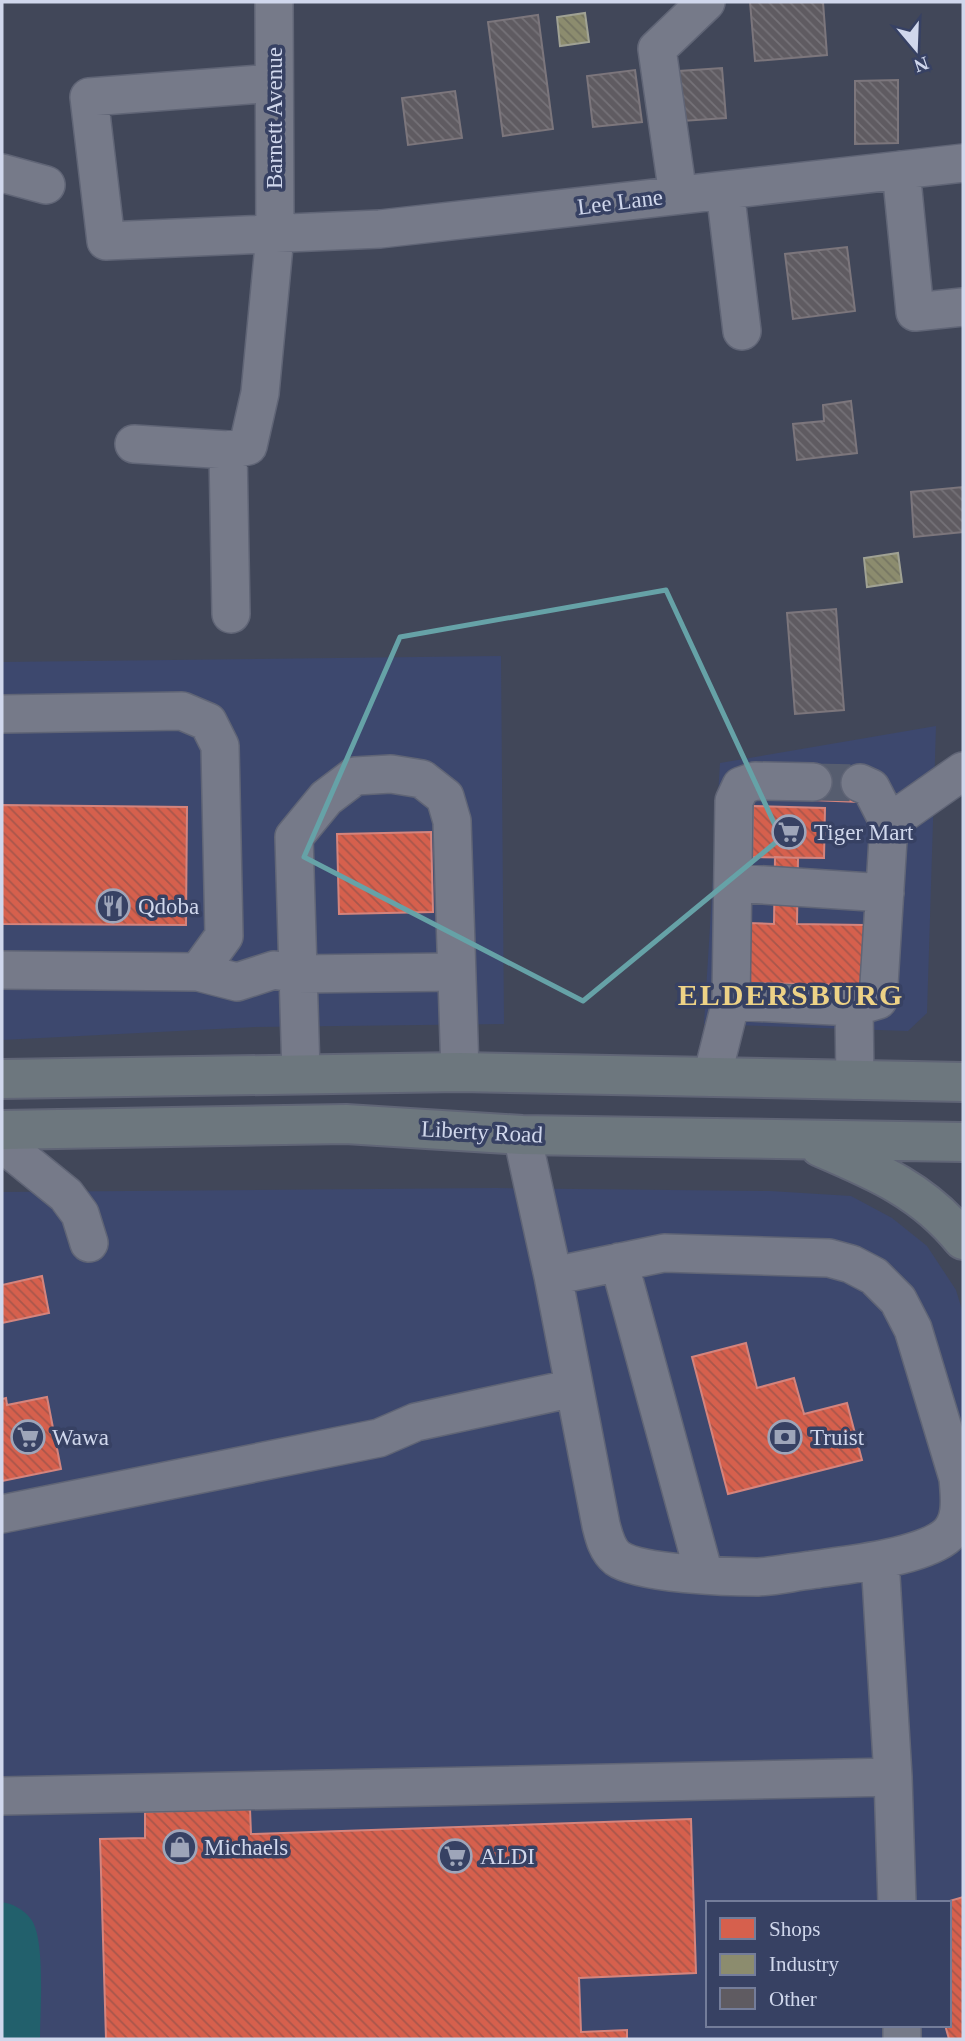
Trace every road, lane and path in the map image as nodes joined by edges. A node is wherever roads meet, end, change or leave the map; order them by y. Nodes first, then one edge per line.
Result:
1 (274, 2) edge
2 (706, 2) edge
3 (274, 83) junction
4 (963, 163) edge
5 (901, 170) junction
6 (2, 173) edge
7 (46, 185) dead end
8 (725, 190) junction
9 (678, 195) junction
10 (275, 235) junction
11 (963, 307) edge
12 (742, 331) dead end
13 (134, 444) dead end
14 (228, 450) junction
15 (231, 614) dead end
16 (2, 715) edge
17 (963, 771) edge
18 (813, 782) tunnel mouth
19 (860, 783) dead end
20 (889, 822) junction
21 (733, 883) junction
22 (885, 893) junction
23 (2, 970) edge
24 (198, 972) junction
25 (456, 972) junction
26 (298, 974) junction
27 (731, 1001) junction
28 (854, 1007) junction
29 (460, 1072) junction
30 (301, 1073) junction
31 (712, 1077) junction
32 (2, 1079) edge
33 (855, 1080) junction
34 (963, 1082) edge
35 (2, 1130) edge
36 (522, 1135) junction
37 (802, 1140) junction
38 (2, 1143) edge
39 (963, 1143) edge
40 (963, 1240) edge
41 (89, 1242) dead end
42 (619, 1262) junction
43 (553, 1276) junction
44 (574, 1388) junction
45 (2, 1514) edge
46 (880, 1560) junction
47 (704, 1574) junction
48 (893, 1777) junction
49 (2, 1796) edge
50 (897, 1901) edge

1 - 3 street, Barnett Avenue
2 - 9 street
3 - 10 street, Barnett Avenue
3 - 10 street, Lee Lane
4 - 5 street, Lee Lane
5 - 8 street, Lee Lane
5 - 11 street
6 - 7 street
8 - 9 street, Lee Lane
8 - 12 street
9 - 10 street, Lee Lane
10 - 14 street, Barnett Avenue
13 - 14 street
14 - 15 street
16 - 24 street
17 - 20 street
18 - 21 street
19 - 20 street
20 - 22 street
21 - 22 street
21 - 27 street
22 - 28 street
23 - 24 street
24 - 26 street
25 - 26 street
25 - 26 street
25 - 29 street
26 - 30 street
27 - 28 street
27 - 31 street
28 - 33 street
29 - 30 main road
29 - 31 main road
30 - 32 main road
31 - 33 main road
33 - 34 main road
35 - 36 main road, Liberty Road
36 - 37 main road, Liberty Road
36 - 43 street
37 - 39 main road, Liberty Road
37 - 40 main road
38 - 41 street
42 - 43 street
42 - 46 street
42 - 47 street
43 - 44 street
44 - 45 street
44 - 47 street
46 - 47 street
46 - 48 street
48 - 49 street
48 - 50 street

